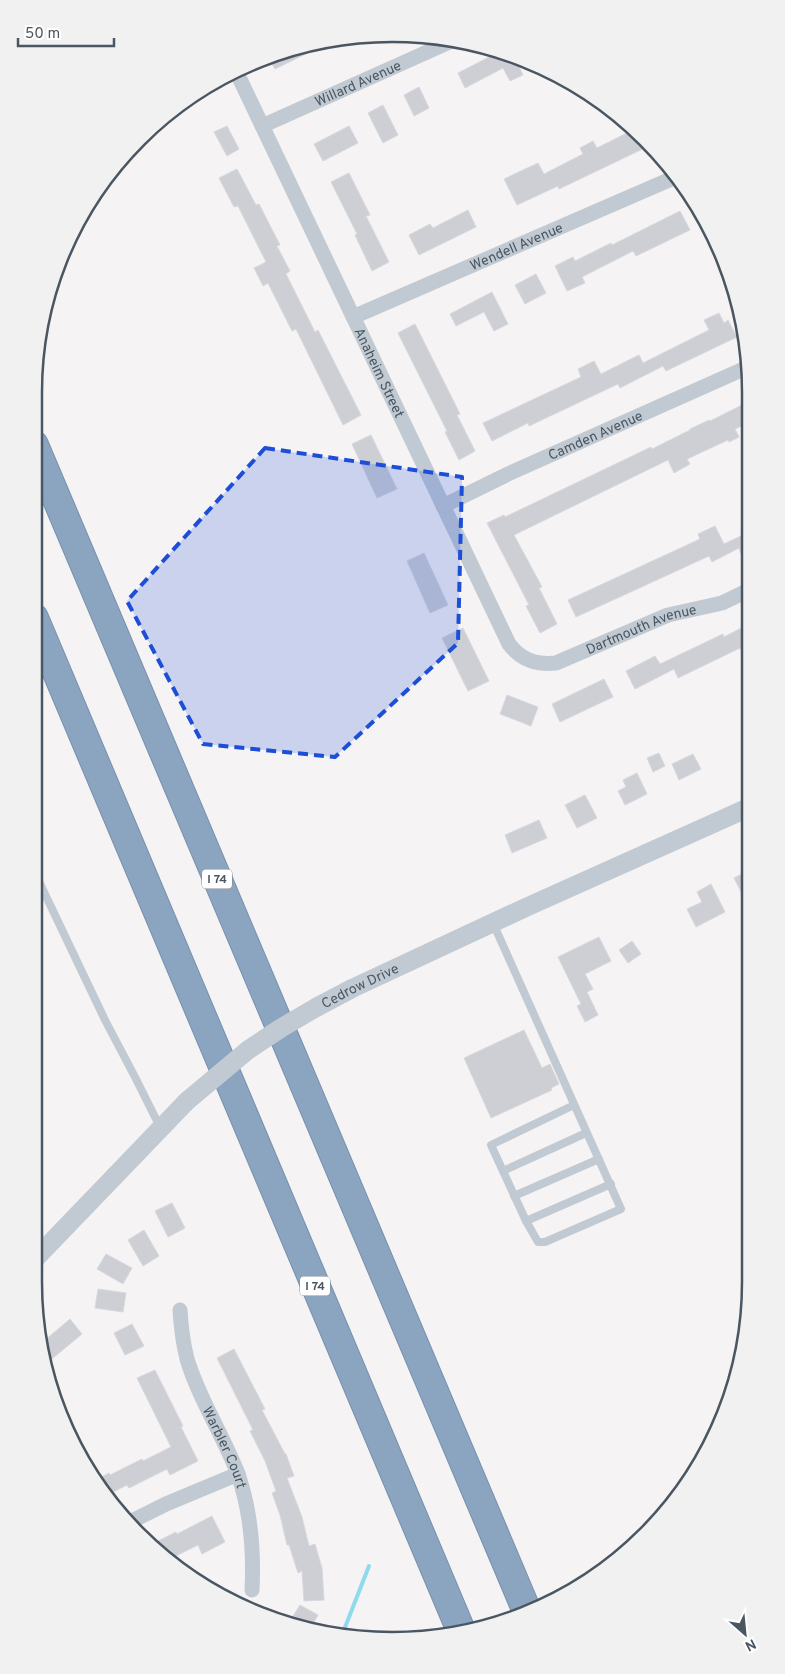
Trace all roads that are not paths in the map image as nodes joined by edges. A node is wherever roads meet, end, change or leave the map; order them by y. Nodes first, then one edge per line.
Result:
1 (441, 46) edge
2 (239, 78) edge
3 (262, 126) junction
4 (670, 179) edge
5 (353, 317) junction
6 (742, 371) edge
7 (42, 464) edge
8 (443, 506) junction
9 (742, 593) edge
10 (42, 637) edge
11 (534, 662) joint
12 (742, 811) edge
13 (42, 888) edge
14 (493, 923) junction
15 (574, 1105) junction
16 (160, 1128) junction
17 (586, 1133) junction
18 (599, 1159) junction
19 (503, 1171) junction
20 (610, 1184) junction
21 (514, 1196) junction
22 (526, 1221) junction
23 (42, 1252) edge
24 (180, 1310) dead end
25 (238, 1474) junction
26 (136, 1519) edge
27 (252, 1590) dead end
28 (525, 1606) edge
29 (458, 1625) edge

1 - 3 street, Willard Avenue
2 - 3 street, Anaheim Street
3 - 5 street, Anaheim Street
4 - 5 street, Wendell Avenue
5 - 8 street, Anaheim Street
6 - 8 street, Camden Avenue
7 - 28 highway, I 74
8 - 11 street, Anaheim Street
9 - 11 street, Dartmouth Avenue
10 - 29 highway, I 74
12 - 14 street, Cedrow Drive
13 - 16 lane
14 - 15 lane
14 - 16 street, Cedrow Drive, bridge
15 - 17 lane
15 - 19 lane
16 - 23 street, Cedrow Drive
17 - 18 lane
17 - 19 lane
18 - 20 lane
18 - 21 lane
19 - 21 lane
20 - 22 lane
20 - 22 lane
21 - 22 lane
24 - 25 street, Warbler Court
25 - 26 street
25 - 27 street, Warbler Court

